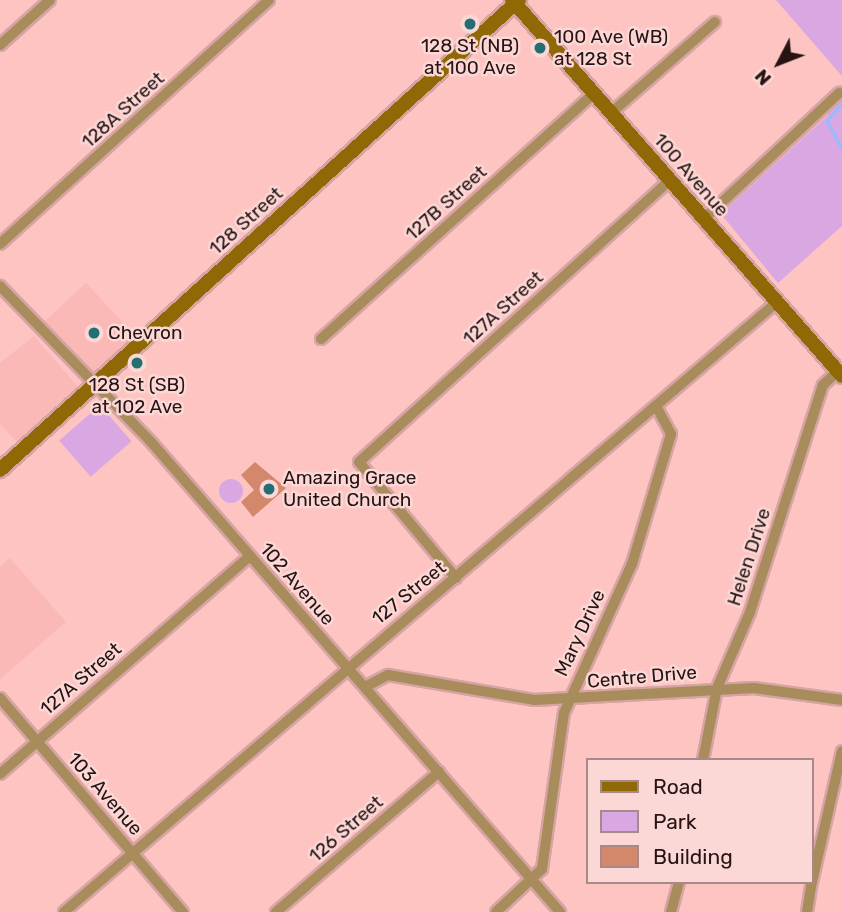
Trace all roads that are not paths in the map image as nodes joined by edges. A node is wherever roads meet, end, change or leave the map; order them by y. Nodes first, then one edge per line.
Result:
1 (50, 0) edge
2 (269, 0) edge
3 (515, 1) edge
4 (715, 22) dead end
5 (0, 45) edge
6 (594, 93) junction
7 (839, 93) dead end
8 (611, 113) junction
9 (670, 180) junction
10 (704, 219) junction
11 (0, 244) edge
12 (0, 286) edge
13 (777, 302) junction
14 (321, 339) dead end
15 (840, 374) edge
16 (95, 384) junction
17 (656, 406) junction
18 (0, 470) edge
19 (250, 556) junction
20 (456, 578) junction
21 (346, 666) junction
22 (365, 687) junction
23 (717, 688) junction
24 (0, 698) edge
25 (842, 700) edge
26 (568, 701) junction
27 (36, 741) junction
28 (842, 751) edge
29 (703, 758) edge
30 (439, 772) junction
31 (0, 774) edge
32 (132, 853) junction
33 (814, 873) edge
34 (532, 880) junction
35 (678, 884) edge
36 (812, 884) edge
37 (64, 912) edge
38 (183, 912) edge
39 (276, 912) edge
40 (496, 912) edge
41 (560, 912) edge
42 (671, 912) edge
43 (807, 912) edge

1 - 5 street
2 - 11 street, 128A Street
3 - 6 main road, 100 Avenue
3 - 16 main road, 128 Street
4 - 8 street
6 - 8 main road, 100 Avenue
6 - 14 street, 127B Street
7 - 10 street
8 - 9 main road, 100 Avenue
9 - 10 main road, 100 Avenue
9 - 20 street, 127A Street
10 - 13 main road, 100 Avenue
12 - 16 street, 102 Avenue
13 - 15 main road, 100 Avenue
13 - 17 street, 127 Street
15 - 23 street, Helen Drive
16 - 18 main road, 128 Street
16 - 19 street, 102 Avenue
17 - 20 street, 127 Street
17 - 26 street, Mary Drive
19 - 21 street, 102 Avenue
19 - 27 street, 127A Street
20 - 21 street, 127 Street
21 - 22 street, 102 Avenue
21 - 32 street, 127 Street
22 - 26 street, Centre Drive
22 - 30 street, 102 Avenue
23 - 25 street, Centre Drive
23 - 26 street, Centre Drive
23 - 29 street, Helen Drive
24 - 27 street, 103 Avenue
26 - 34 street, Mary Drive
27 - 31 street, 127A Street
27 - 32 street, 103 Avenue
28 - 33 street
30 - 34 street, 102 Avenue
30 - 39 street, 126 Street
32 - 37 street, 127 Street
32 - 38 street, 103 Avenue
34 - 40 street
34 - 41 street, 102 Avenue
35 - 42 street
36 - 43 street

